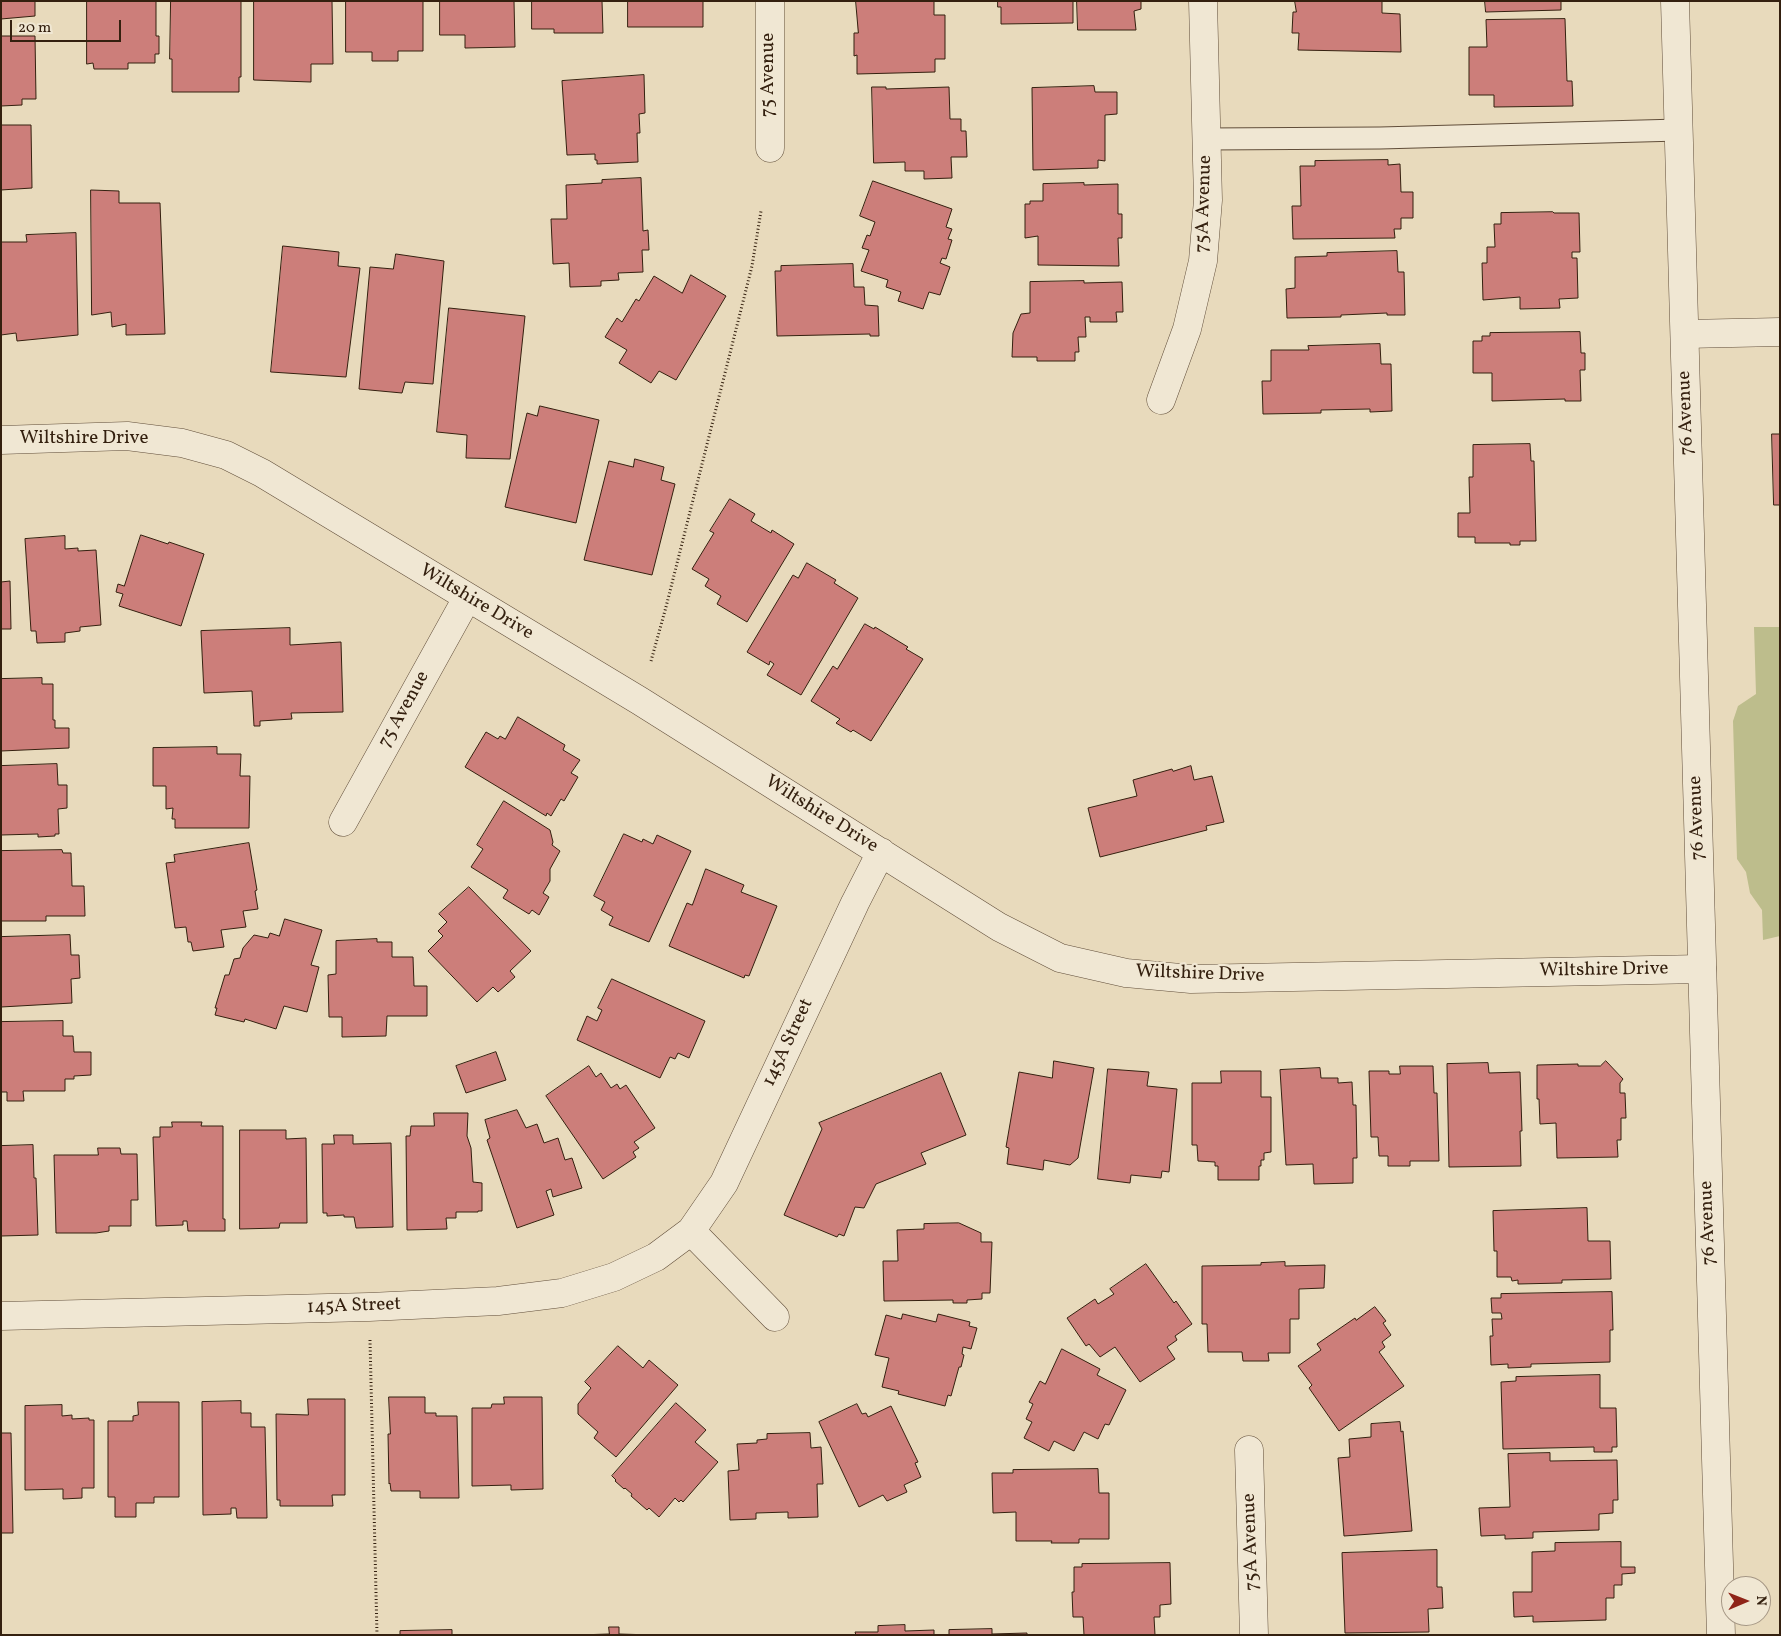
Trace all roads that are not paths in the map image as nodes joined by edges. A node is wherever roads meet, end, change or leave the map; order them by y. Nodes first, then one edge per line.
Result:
1 (770, 1) edge
2 (1203, 1) edge
3 (1676, 1) edge
4 (1679, 130) junction
5 (1206, 139) junction
6 (770, 148) dead end
7 (1780, 332) edge
8 (1685, 334) junction
9 (1161, 400) dead end
10 (1, 440) edge
11 (467, 598) junction
12 (343, 822) dead end
13 (881, 852) junction
14 (1702, 969) junction
15 (691, 1231) junction
16 (1, 1316) edge
17 (775, 1316) dead end
18 (1249, 1450) dead end
19 (1254, 1635) edge
20 (1720, 1635) edge

1 - 6 street, 75 Avenue
2 - 5 street, 75A Avenue
3 - 4 street, 76 Avenue
4 - 5 lane
4 - 8 street, 76 Avenue
5 - 9 street, 75A Avenue
7 - 8 street
8 - 14 street, 76 Avenue
10 - 11 street, Wiltshire Drive
11 - 12 street, 75 Avenue
11 - 13 street, Wiltshire Drive
13 - 14 street, Wiltshire Drive
13 - 15 street, 145A Street
14 - 20 street, 76 Avenue
15 - 16 street, 145A Street
15 - 17 street
18 - 19 street, 75A Avenue

